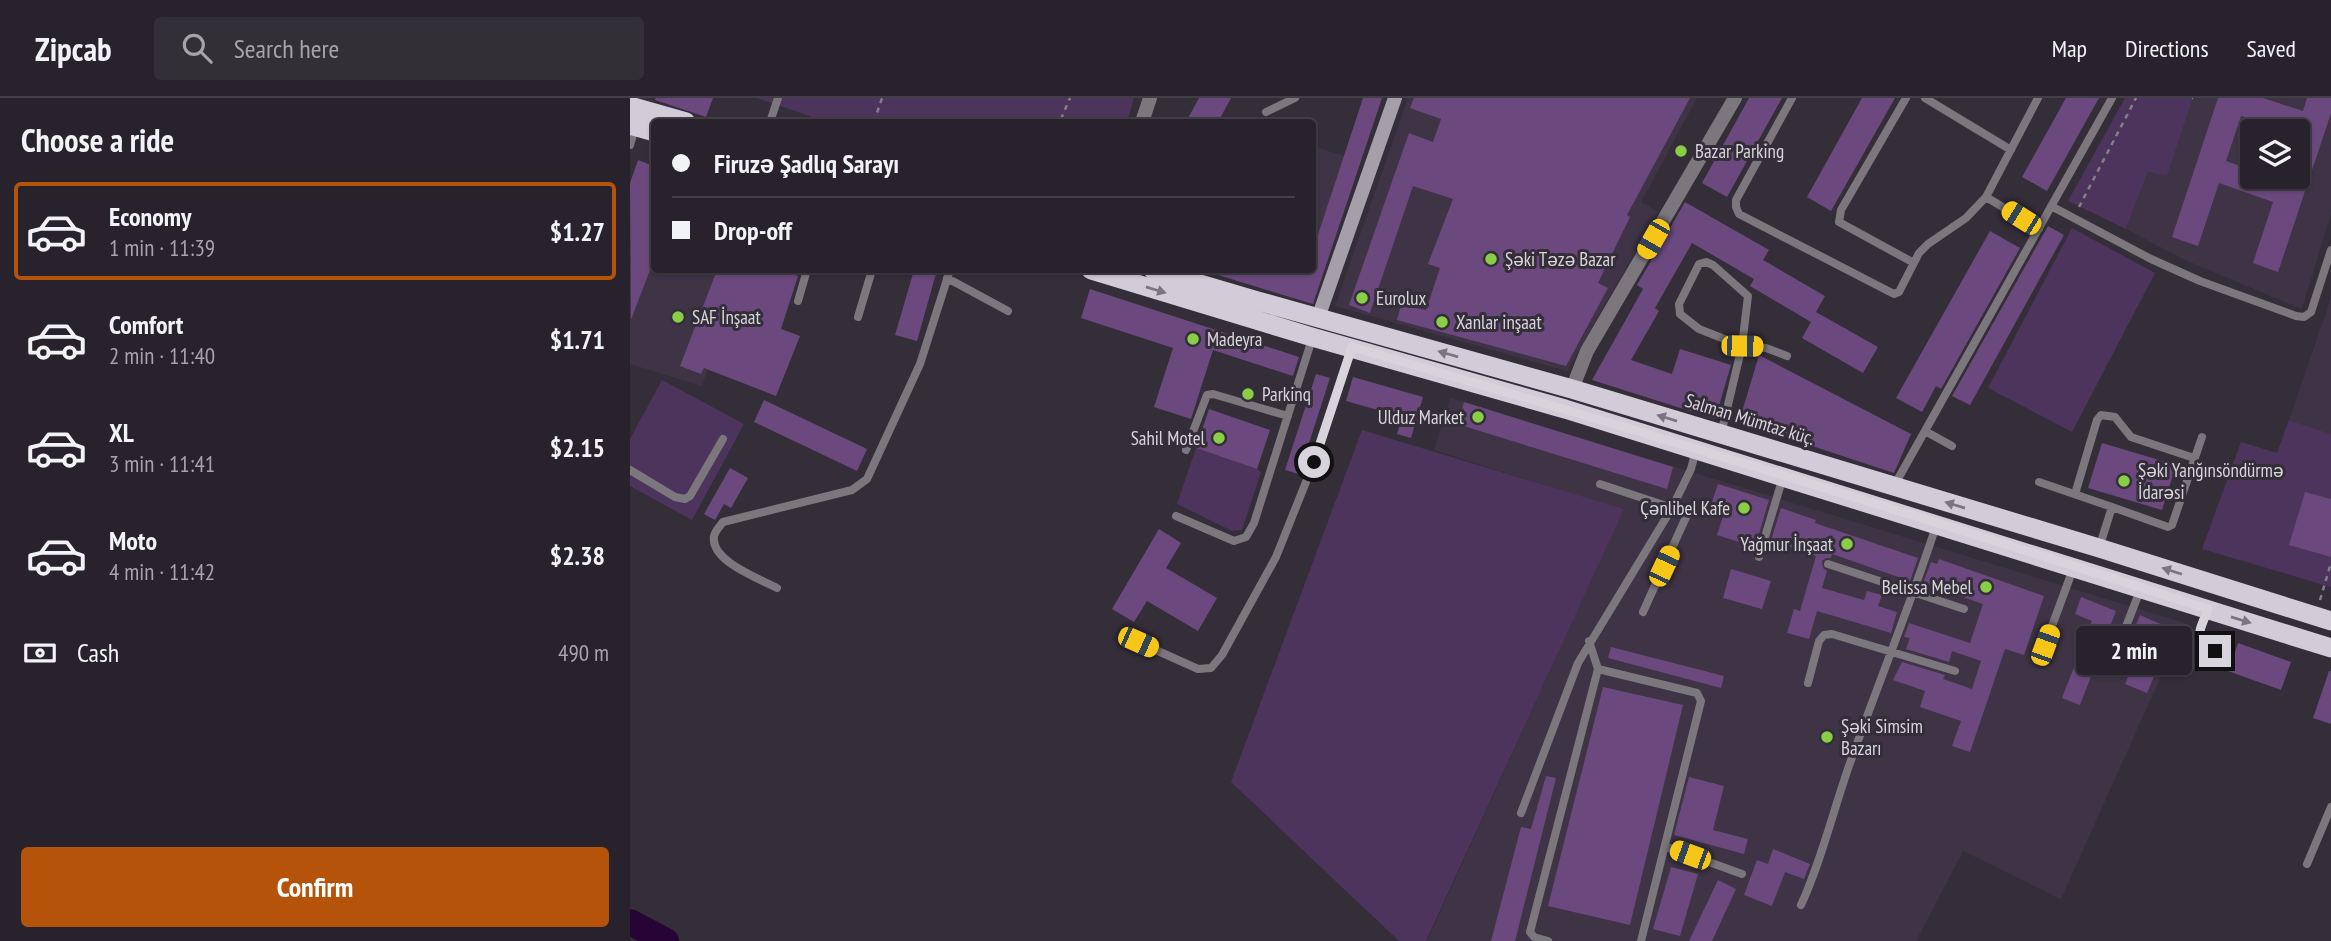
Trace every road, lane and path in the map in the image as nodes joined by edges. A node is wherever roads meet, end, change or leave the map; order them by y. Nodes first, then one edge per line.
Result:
1 (778, 98) edge
2 (882, 98) edge
3 (1070, 98) edge
4 (1150, 98) edge
5 (1295, 98) edge
6 (1395, 98) edge
7 (1792, 98) edge
8 (1906, 98) edge
9 (1925, 98) edge
10 (2038, 98) edge
11 (2112, 98) edge
12 (2136, 98) edge
13 (1730, 100) edge
14 (630, 106) edge
15 (1266, 112) dead end
16 (676, 119) edge
17 (771, 119) edge
18 (875, 119) edge
19 (1061, 119) dead end
20 (1143, 119) edge
21 (2011, 150) junction
22 (1986, 197) junction
23 (2051, 206) junction
24 (2079, 206) dead end
25 (2039, 229) junction
26 (2331, 250) edge
27 (1914, 263) junction
28 (806, 273) edge
29 (872, 273) edge
30 (1107, 273) edge
31 (1162, 273) edge
32 (949, 274) edge
33 (798, 301) dead end
34 (1008, 311) dead end
35 (858, 317) dead end
36 (1315, 327) junction
37 (1742, 346) junction
38 (1352, 347) junction
39 (1787, 356) dead end
40 (1572, 389) junction
41 (1287, 416) junction
42 (1925, 431) junction
43 (1712, 432) junction
44 (2202, 437) dead end
45 (723, 439) dead end
46 (1952, 446) dead end
47 (1768, 448) junction
48 (1186, 450) dead end
49 (1696, 450) junction
50 (2194, 458) junction
51 (630, 470) edge
52 (1761, 470) junction
53 (1783, 477) junction
54 (2039, 482) dead end
55 (1600, 484) dead end
56 (1894, 486) junction
57 (2075, 494) junction
58 (2112, 507) junction
59 (1672, 508) junction
60 (1176, 516) dead end
61 (1937, 524) junction
62 (2099, 548) junction
63 (1759, 557) dead end
64 (2331, 563) edge
65 (1828, 564) dead end
66 (2083, 569) junction
67 (777, 588) dead end
68 (2141, 588) junction
69 (1914, 592) junction
70 (1964, 609) dead end
71 (2208, 609) junction
72 (1643, 612) dead end
73 (2323, 619) edge
74 (1589, 641) junction
75 (1138, 642) dead end
76 (2045, 645) dead end
77 (2118, 647) dead end
78 (2331, 648) edge
79 (2215, 651) dead end
80 (1598, 669) junction
81 (1955, 671) dead end
82 (1808, 683) dead end
83 (2331, 807) edge
84 (1521, 813) dead end
85 (1665, 846) junction
86 (2307, 864) dead end
87 (1742, 874) dead end
88 (1801, 905) dead end
89 (1548, 941) edge
90 (1641, 941) edge

1 - 17 lane
2 - 18 path
3 - 19 path
4 - 20 street
5 - 15 lane
6 - 36 main road
7 - 27 lane
8 - 27 lane
9 - 21 lane
10 - 21 lane
11 - 23 lane
12 - 24 path
13 - 40 street
14 - 16 highway
21 - 22 lane
22 - 25 lane
22 - 27 lane
23 - 25 lane
23 - 26 lane
25 - 42 lane
28 - 33 lane
29 - 35 lane
30 -> 36 highway
31 - 36 highway, Salman Mümtaz küç.
32 - 34 lane
32 - 67 lane
36 - 38 highway
40 -> 36 highway, Salman Mümtaz küç.
36 - 41 lane
37 - 37 lane
37 - 39 lane
37 - 43 lane
38 - 49 highway
38 - 75 lane
43 -> 40 highway, Salman Mümtaz küç.
41 - 48 lane
41 - 60 lane
42 - 46 lane
42 - 56 lane
43 - 47 highway, Salman Mümtaz küç.
43 - 49 highway
44 - 50 lane
45 - 51 lane
47 - 52 highway
47 - 56 highway, Salman Mümtaz küç.
49 - 52 highway
49 - 59 lane
50 - 57 lane
50 - 58 lane
52 - 53 highway
53 - 61 highway
53 - 63 lane
54 - 57 lane
55 - 59 lane
62 -> 56 highway, Salman Mümtaz küç.
57 - 58 lane
58 - 62 lane
59 - 72 lane
59 - 74 lane
61 - 66 highway
61 - 69 lane
62 - 66 highway
73 -> 62 highway, Salman Mümtaz küç.
64 - 73 path
65 - 69 lane
66 - 68 highway
66 - 76 lane
68 - 71 highway
68 - 77 lane
69 - 70 lane
69 - 88 lane
71 -> 78 highway
71 - 79 lane
74 - 80 lane
74 - 84 lane
80 - 85 lane
80 - 89 lane
81 - 82 lane
83 - 86 lane
85 - 87 lane
85 - 90 lane

